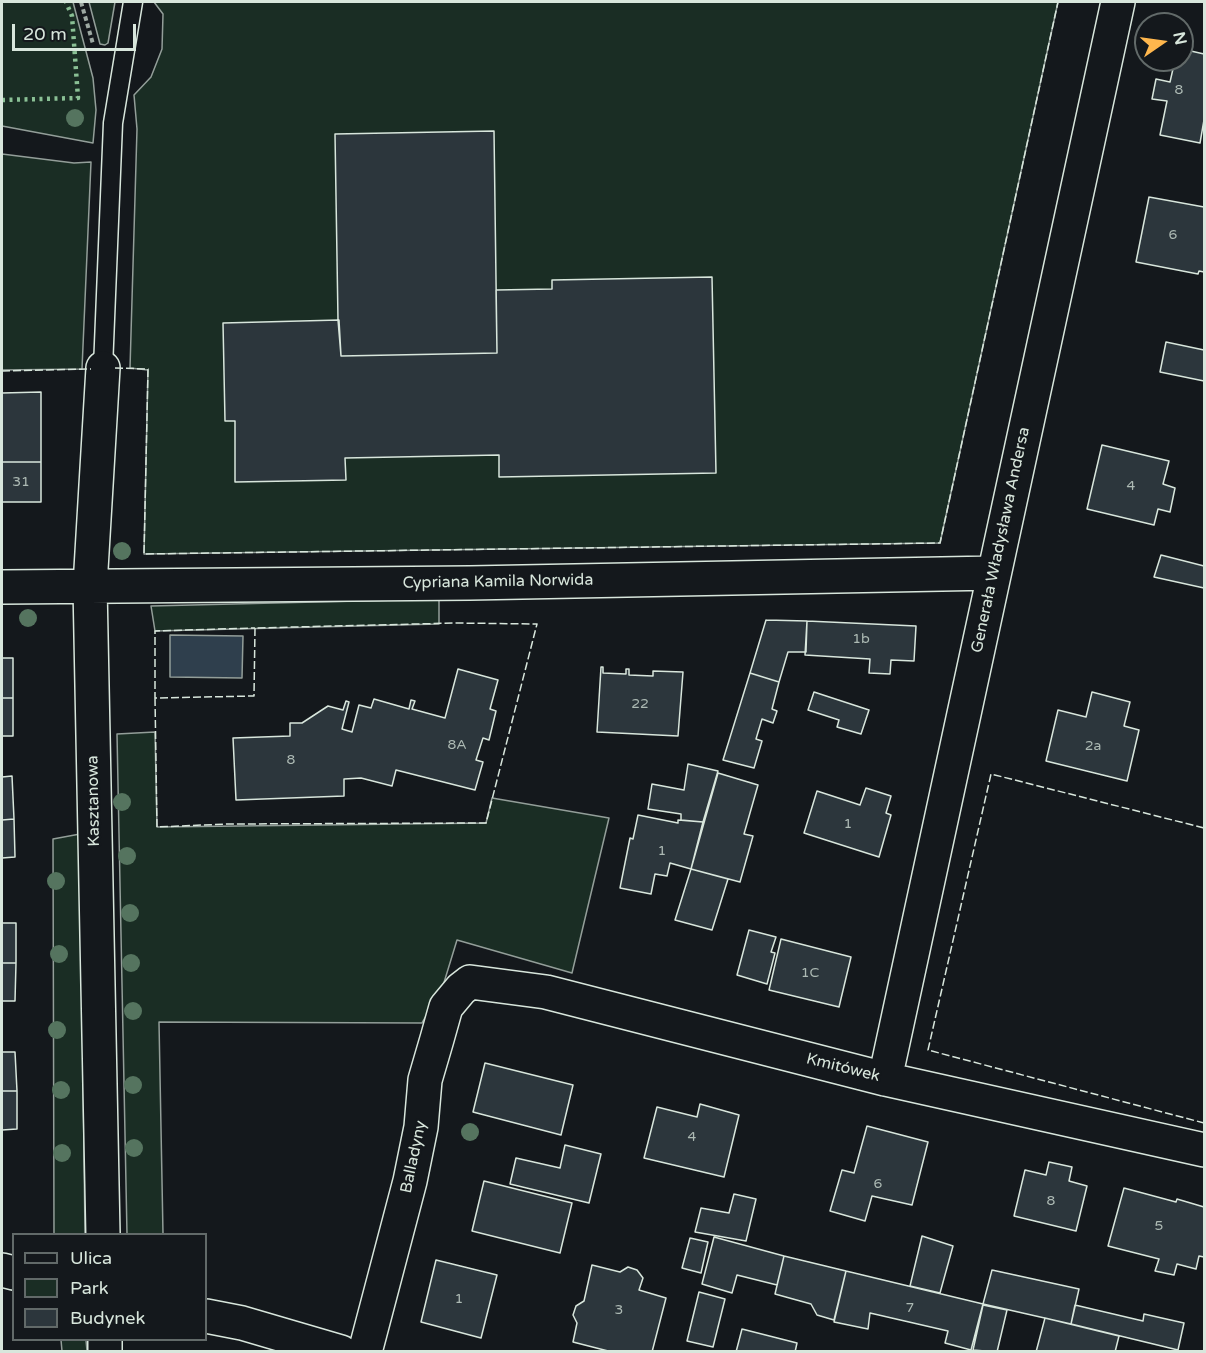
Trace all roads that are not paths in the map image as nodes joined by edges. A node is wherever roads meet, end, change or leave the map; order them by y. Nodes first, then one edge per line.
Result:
1 (134, 2) edge
2 (1118, 2) edge
3 (103, 368) joint
4 (994, 573) junction
5 (90, 586) junction
6 (2, 587) edge
7 (482, 982) joint
8 (885, 1080) junction
9 (1204, 1150) edge
10 (102, 1233) edge
11 (207, 1316) edge
12 (341, 1352) edge
13 (365, 1352) edge

1 - 3 lane
2 - 4 street, Generała Władysława Andersa
3 - 5 street, Kasztanowa
4 - 5 street, Cypriana Kamila Norwida
4 - 8 street, Generała Władysława Andersa
5 - 6 street, Cypriana Kamila Norwida
5 - 10 street, Kasztanowa
7 - 8 street, Kmitówek
7 - 13 street, Balladyny
8 - 9 street, Kmitówek
11 - 12 street

